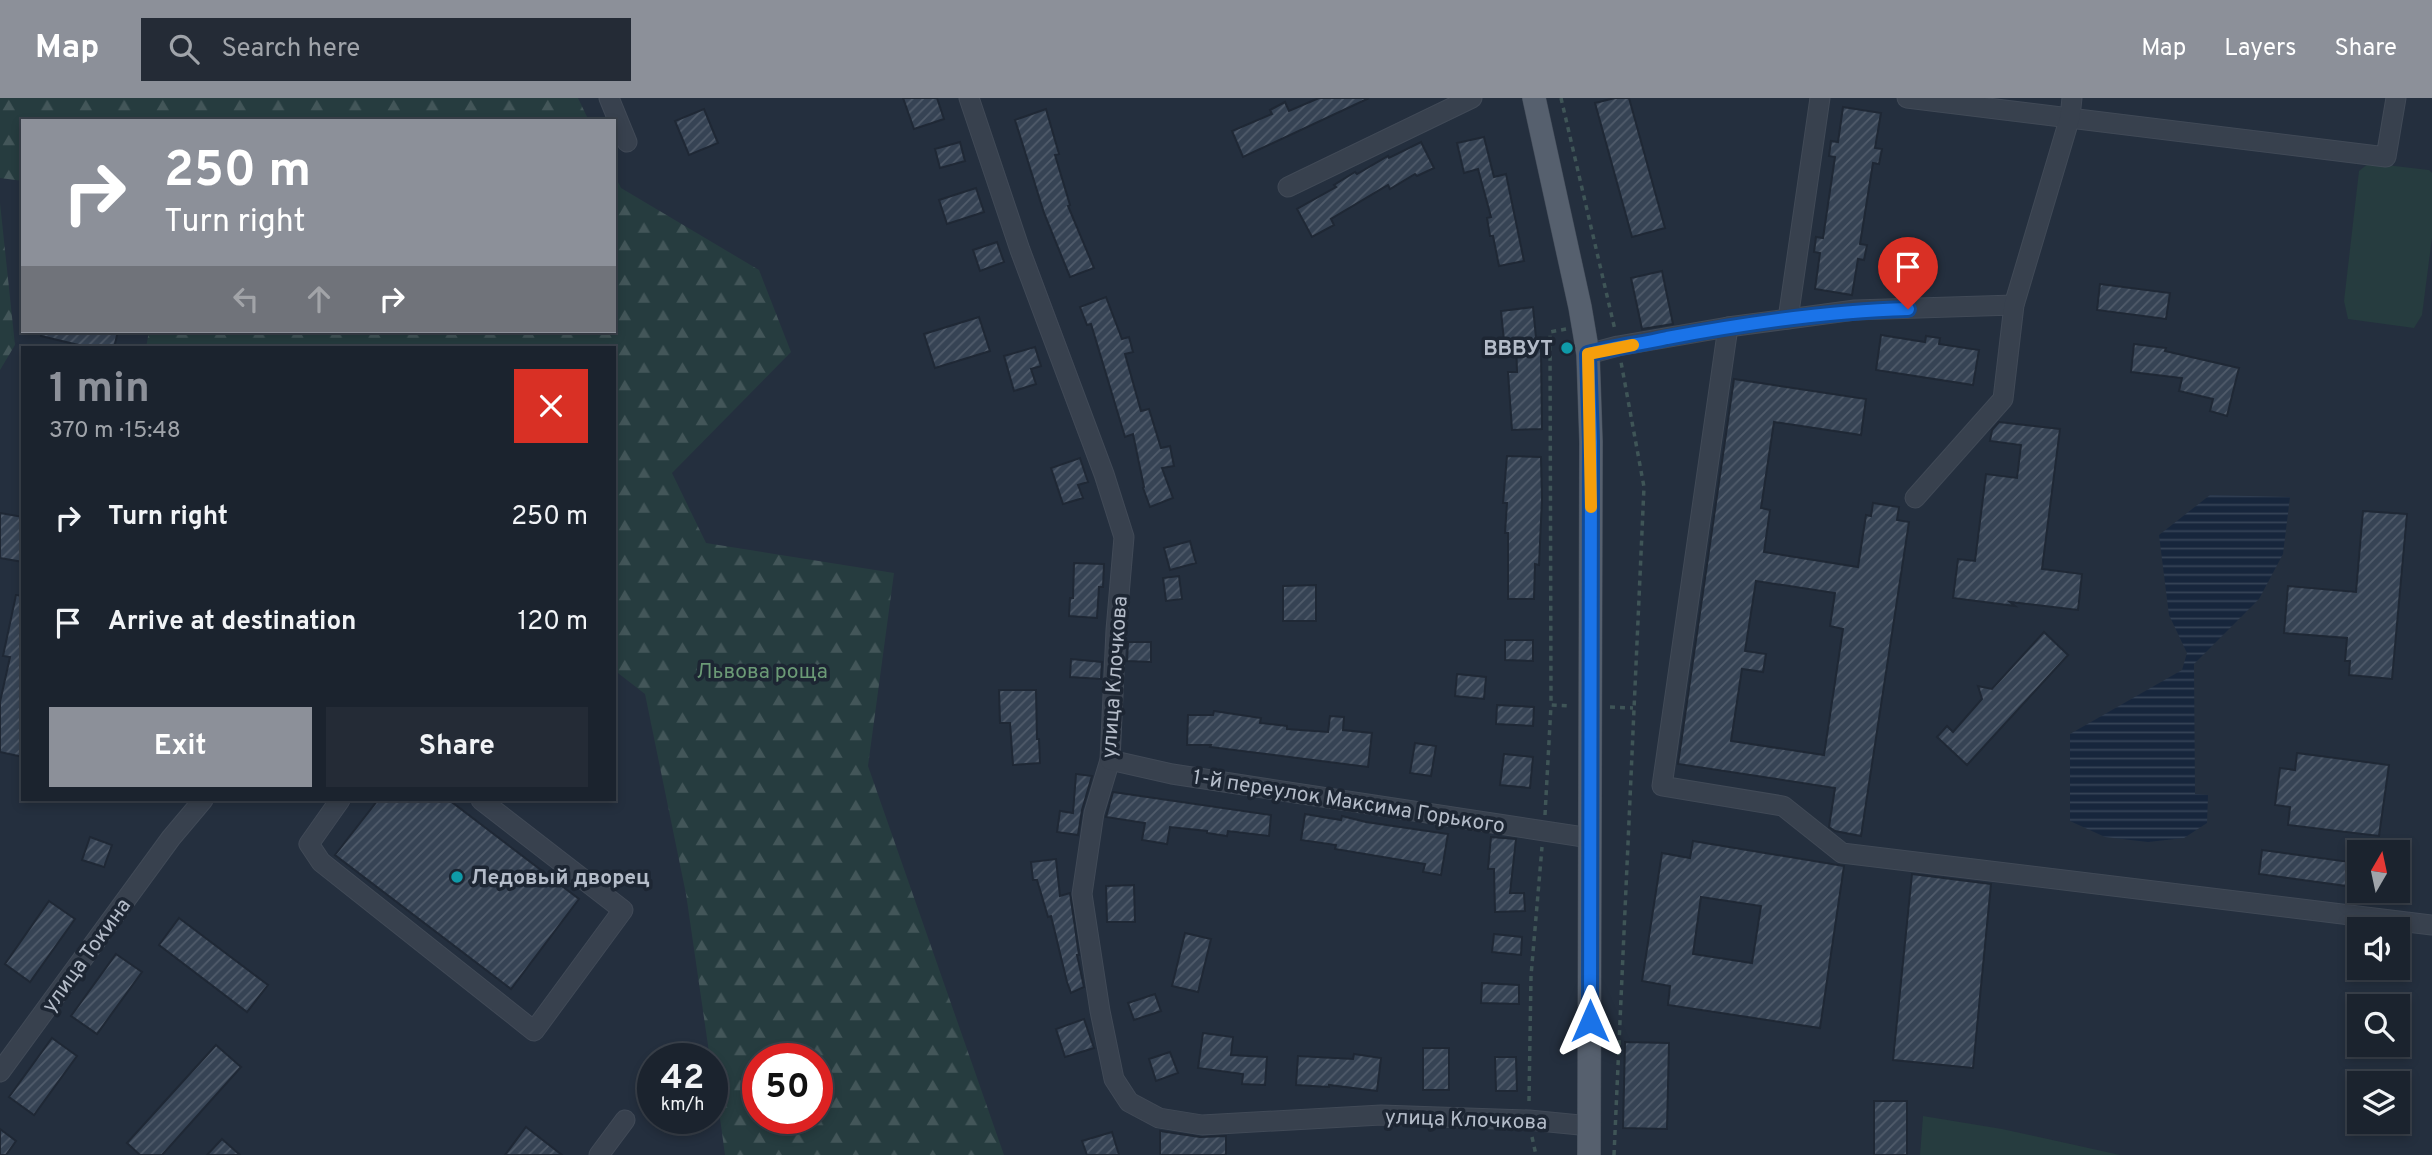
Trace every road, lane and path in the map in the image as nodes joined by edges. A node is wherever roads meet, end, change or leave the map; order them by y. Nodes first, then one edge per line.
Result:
1 (609, 98) edge
2 (969, 98) edge
3 (1472, 98) edge
4 (1561, 98) edge
5 (1820, 98) edge
6 (1908, 98) edge
7 (2396, 98) edge
8 (1530, 99) edge
9 (2071, 108) edge
10 (627, 142) dead end
11 (1288, 187) dead end
12 (2014, 305) junction
13 (1788, 319) junction
14 (1728, 327) junction
15 (1550, 332) dead end
16 (1618, 346) junction
17 (1588, 354) junction
18 (1915, 498) dead end
19 (1551, 705) junction
20 (1590, 707) junction
21 (1634, 708) junction
22 (1110, 760) junction
23 (201, 801) edge
24 (339, 801) edge
25 (482, 801) edge
26 (1544, 831) junction
27 (1590, 838) junction
28 (2432, 925) edge
29 (0, 1072) edge
30 (625, 1120) dead end
31 (1529, 1121) junction
32 (1590, 1126) junction
33 (599, 1155) edge
34 (1589, 1155) edge
35 (1614, 1155) edge

1 - 10 street
2 - 22 street, улица Клочкова
3 - 11 street
4 - 16 path
5 - 13 street
6 - 9 street
7 - 9 street
8 - 17 main road
9 - 12 street
12 - 13 street
12 - 18 street
13 - 14 street
14 - 16 street
14 - 28 street
15 - 19 path
16 - 17 street
16 - 21 path
17 - 20 main road
19 - 20 path
19 - 26 path
20 - 21 path
20 - 27 main road
21 - 35 path
22 - 26 street, 1-й переулок Максима Горького
22 - 31 street, улица Клочкова
23 - 29 street, улица Токина
24 - 25 street
26 - 27 street, 1-й переулок Максима Горького
26 - 31 path
27 - 32 main road
30 - 33 street
31 - 32 street, улица Клочкова
32 - 34 main road

